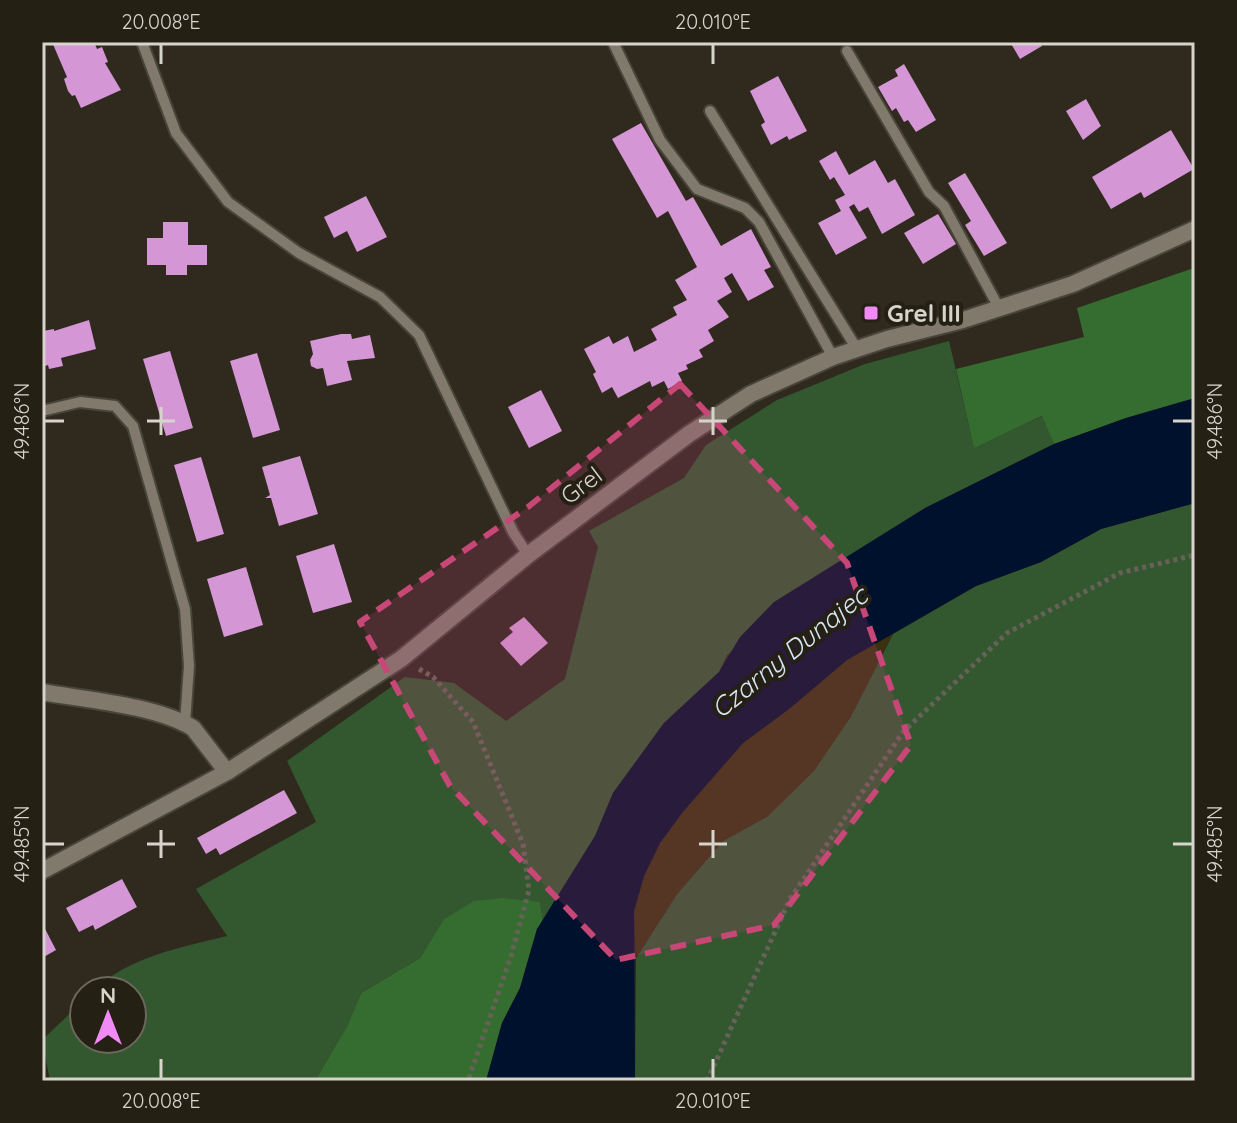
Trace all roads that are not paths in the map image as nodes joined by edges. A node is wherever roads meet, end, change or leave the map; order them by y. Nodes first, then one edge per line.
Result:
1 (142, 42) edge
2 (613, 42) edge
3 (847, 51) dead end
4 (710, 111) dead end
5 (1195, 229) edge
6 (999, 308) junction
7 (857, 349) junction
8 (833, 357) junction
9 (42, 411) edge
10 (528, 555) junction
11 (42, 692) edge
12 (185, 723) junction
13 (227, 772) junction
14 (42, 871) edge

1 - 10 lane
2 - 8 lane
3 - 6 lane
4 - 7 lane
5 - 6 street, Grel
6 - 7 street, Grel
7 - 8 street, Grel
8 - 10 street, Grel
9 - 12 lane
10 - 13 street, Grel
11 - 12 street
12 - 13 street
13 - 14 street, Grel

